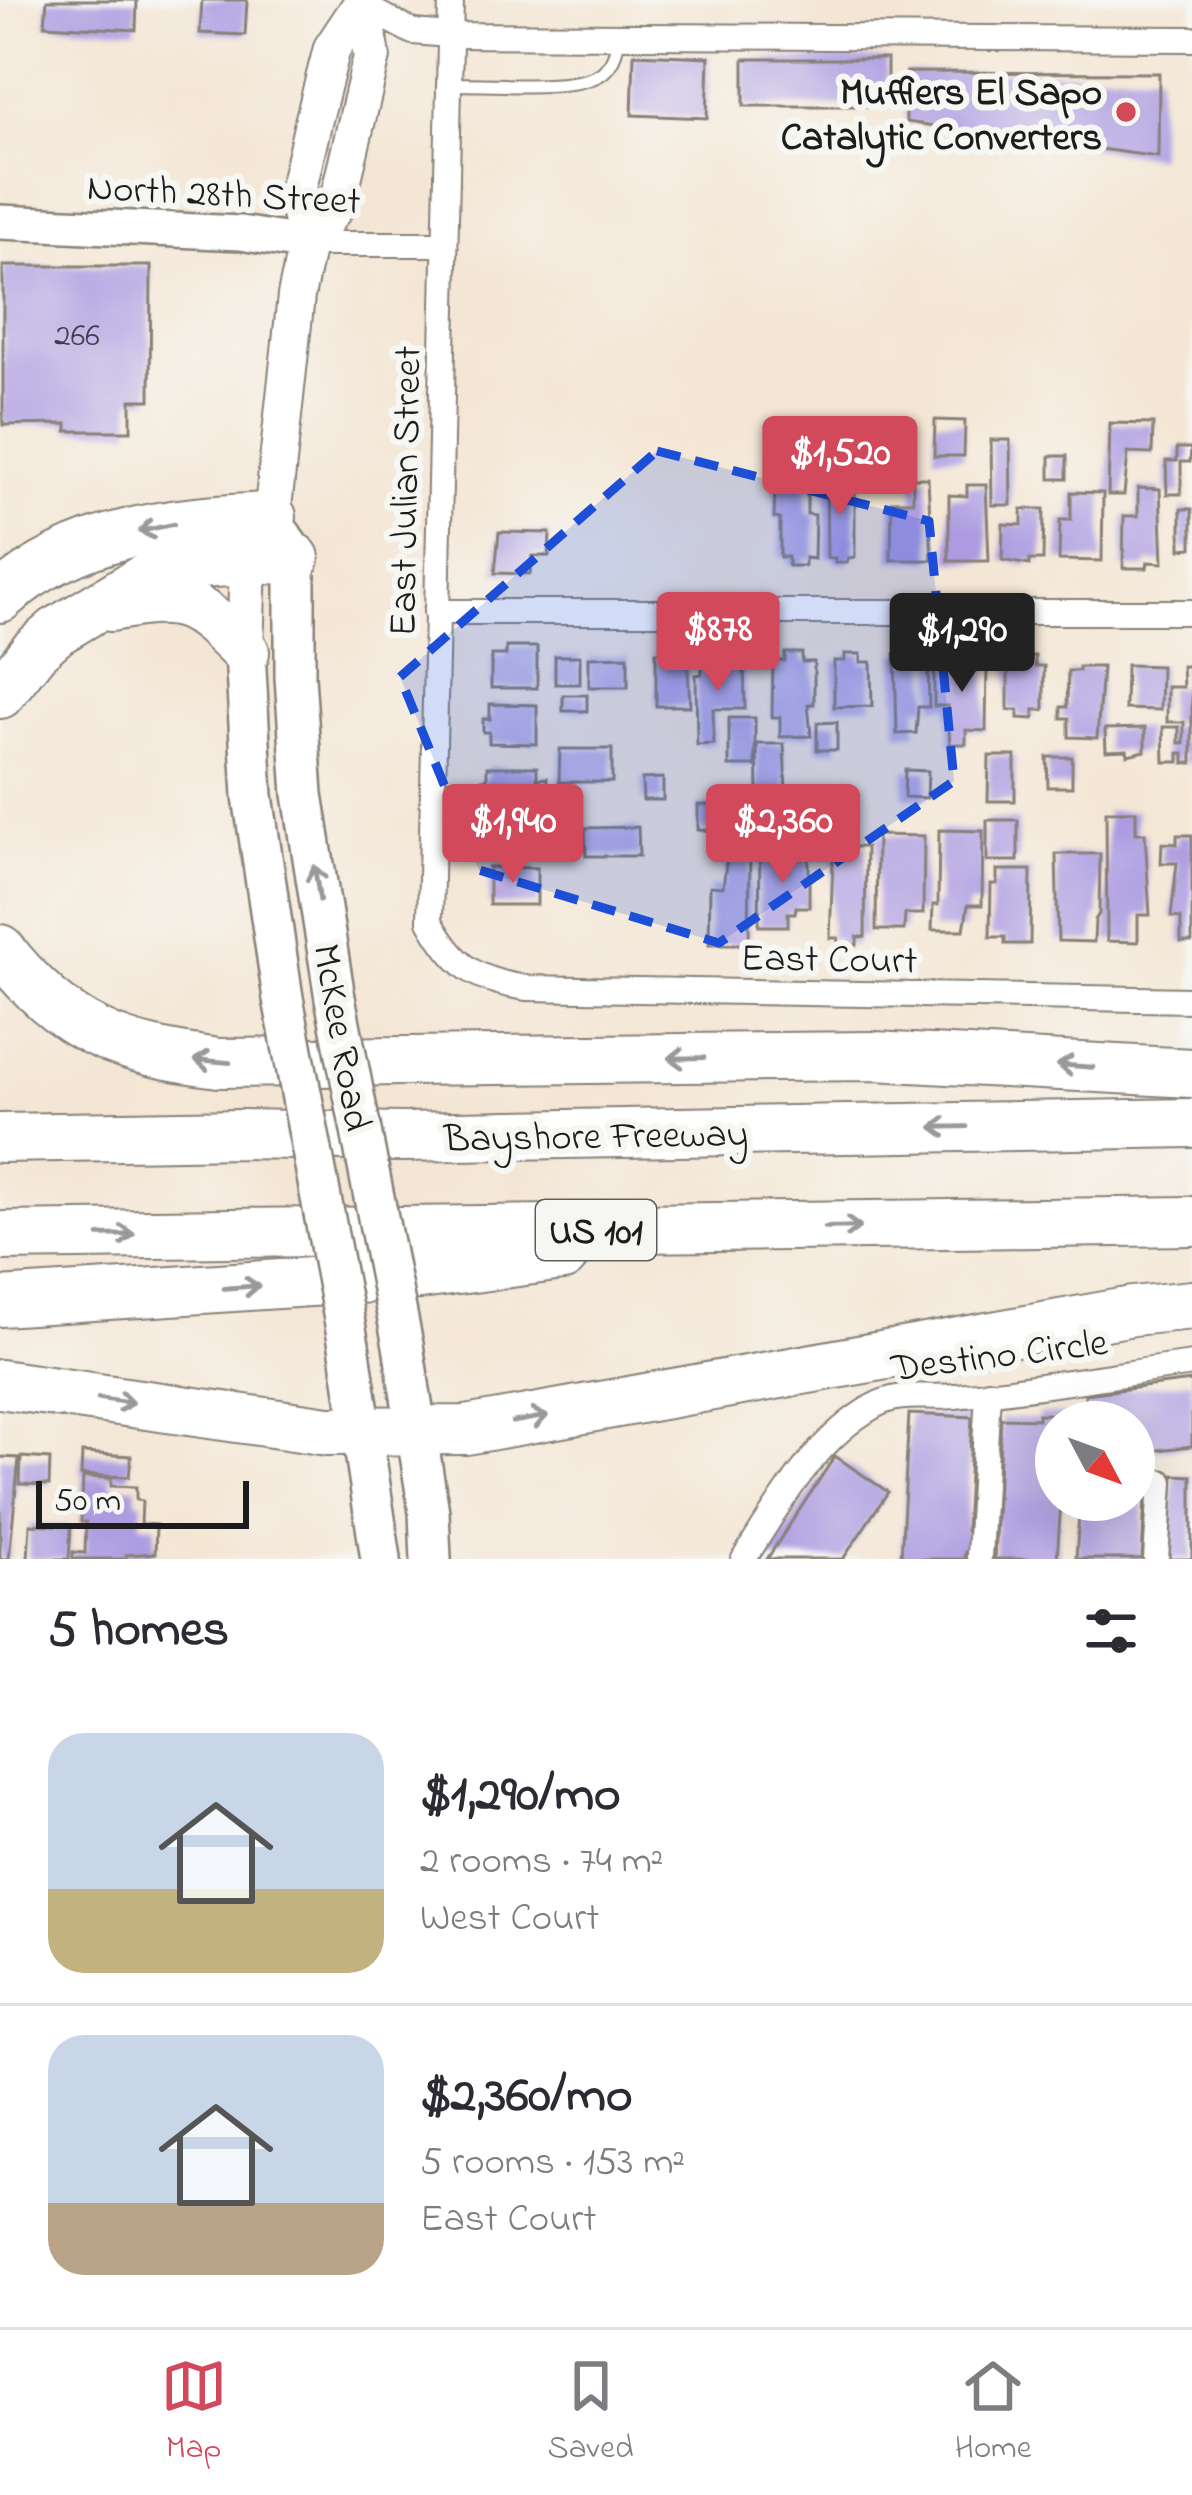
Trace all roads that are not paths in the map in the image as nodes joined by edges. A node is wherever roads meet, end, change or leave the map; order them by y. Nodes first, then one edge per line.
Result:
1 (451, 0) edge
2 (363, 3) edge
3 (449, 35) junction
4 (619, 36) junction
5 (1192, 39) edge
6 (448, 84) junction
7 (0, 222) edge
8 (307, 244) junction
9 (444, 244) junction
10 (271, 545) junction
11 (0, 598) edge
12 (436, 612) junction
13 (82, 613) junction
14 (1192, 613) edge
15 (245, 652) junction
16 (0, 694) edge
17 (0, 949) edge
18 (467, 971) joint
19 (1192, 1000) edge
20 (1192, 1073) edge
21 (0, 1101) edge
22 (1192, 1123) edge
23 (94, 1134) junction
24 (0, 1138) edge
25 (1192, 1221) edge
26 (765, 1228) junction
27 (0, 1236) edge
28 (0, 1302) edge
29 (1192, 1305) edge
30 (1192, 1364) edge
31 (0, 1384) edge
32 (988, 1392) junction
33 (414, 1430) junction
34 (364, 1432) junction
35 (1161, 1482) dead end
36 (979, 1557) edge
37 (381, 1559) edge
38 (431, 1559) edge
39 (744, 1559) edge
40 (1156, 1559) edge

1 - 3 street, East Julian Street
2 - 3 street
2 - 8 main road, McKee Road
3 - 4 street
3 - 6 street, East Julian Street
4 - 5 street
4 - 6 lane
6 - 9 street, East Julian Street
7 - 8 street, North 28th Street
8 - 9 street, North 28th Street
8 - 10 main road, McKee Road
9 - 12 street, East Julian Street
10 -> 11 highway
10 - 13 highway
10 - 15 main road, McKee Road
33 -> 10 main road, McKee Road, bridge
12 - 14 street
12 - 18 street, East Julian Street
13 - 15 highway
13 - 16 highway
15 - 34 main road, McKee Road, bridge
20 -> 17 highway
18 - 19 street, East Court
21 - 23 highway
22 -> 23 highway, Bayshore Freeway
23 - 24 highway, Bayshore Freeway
26 -> 25 highway, US 101
27 -> 26 highway, US 101
28 -> 26 highway
33 -> 29 highway
30 - 32 street, Destino Circle
31 -> 34 highway
32 - 36 street
32 - 39 street, Destino Circle
33 - 34 highway
33 - 38 main road, McKee Road
34 - 37 main road, McKee Road
35 - 40 street

